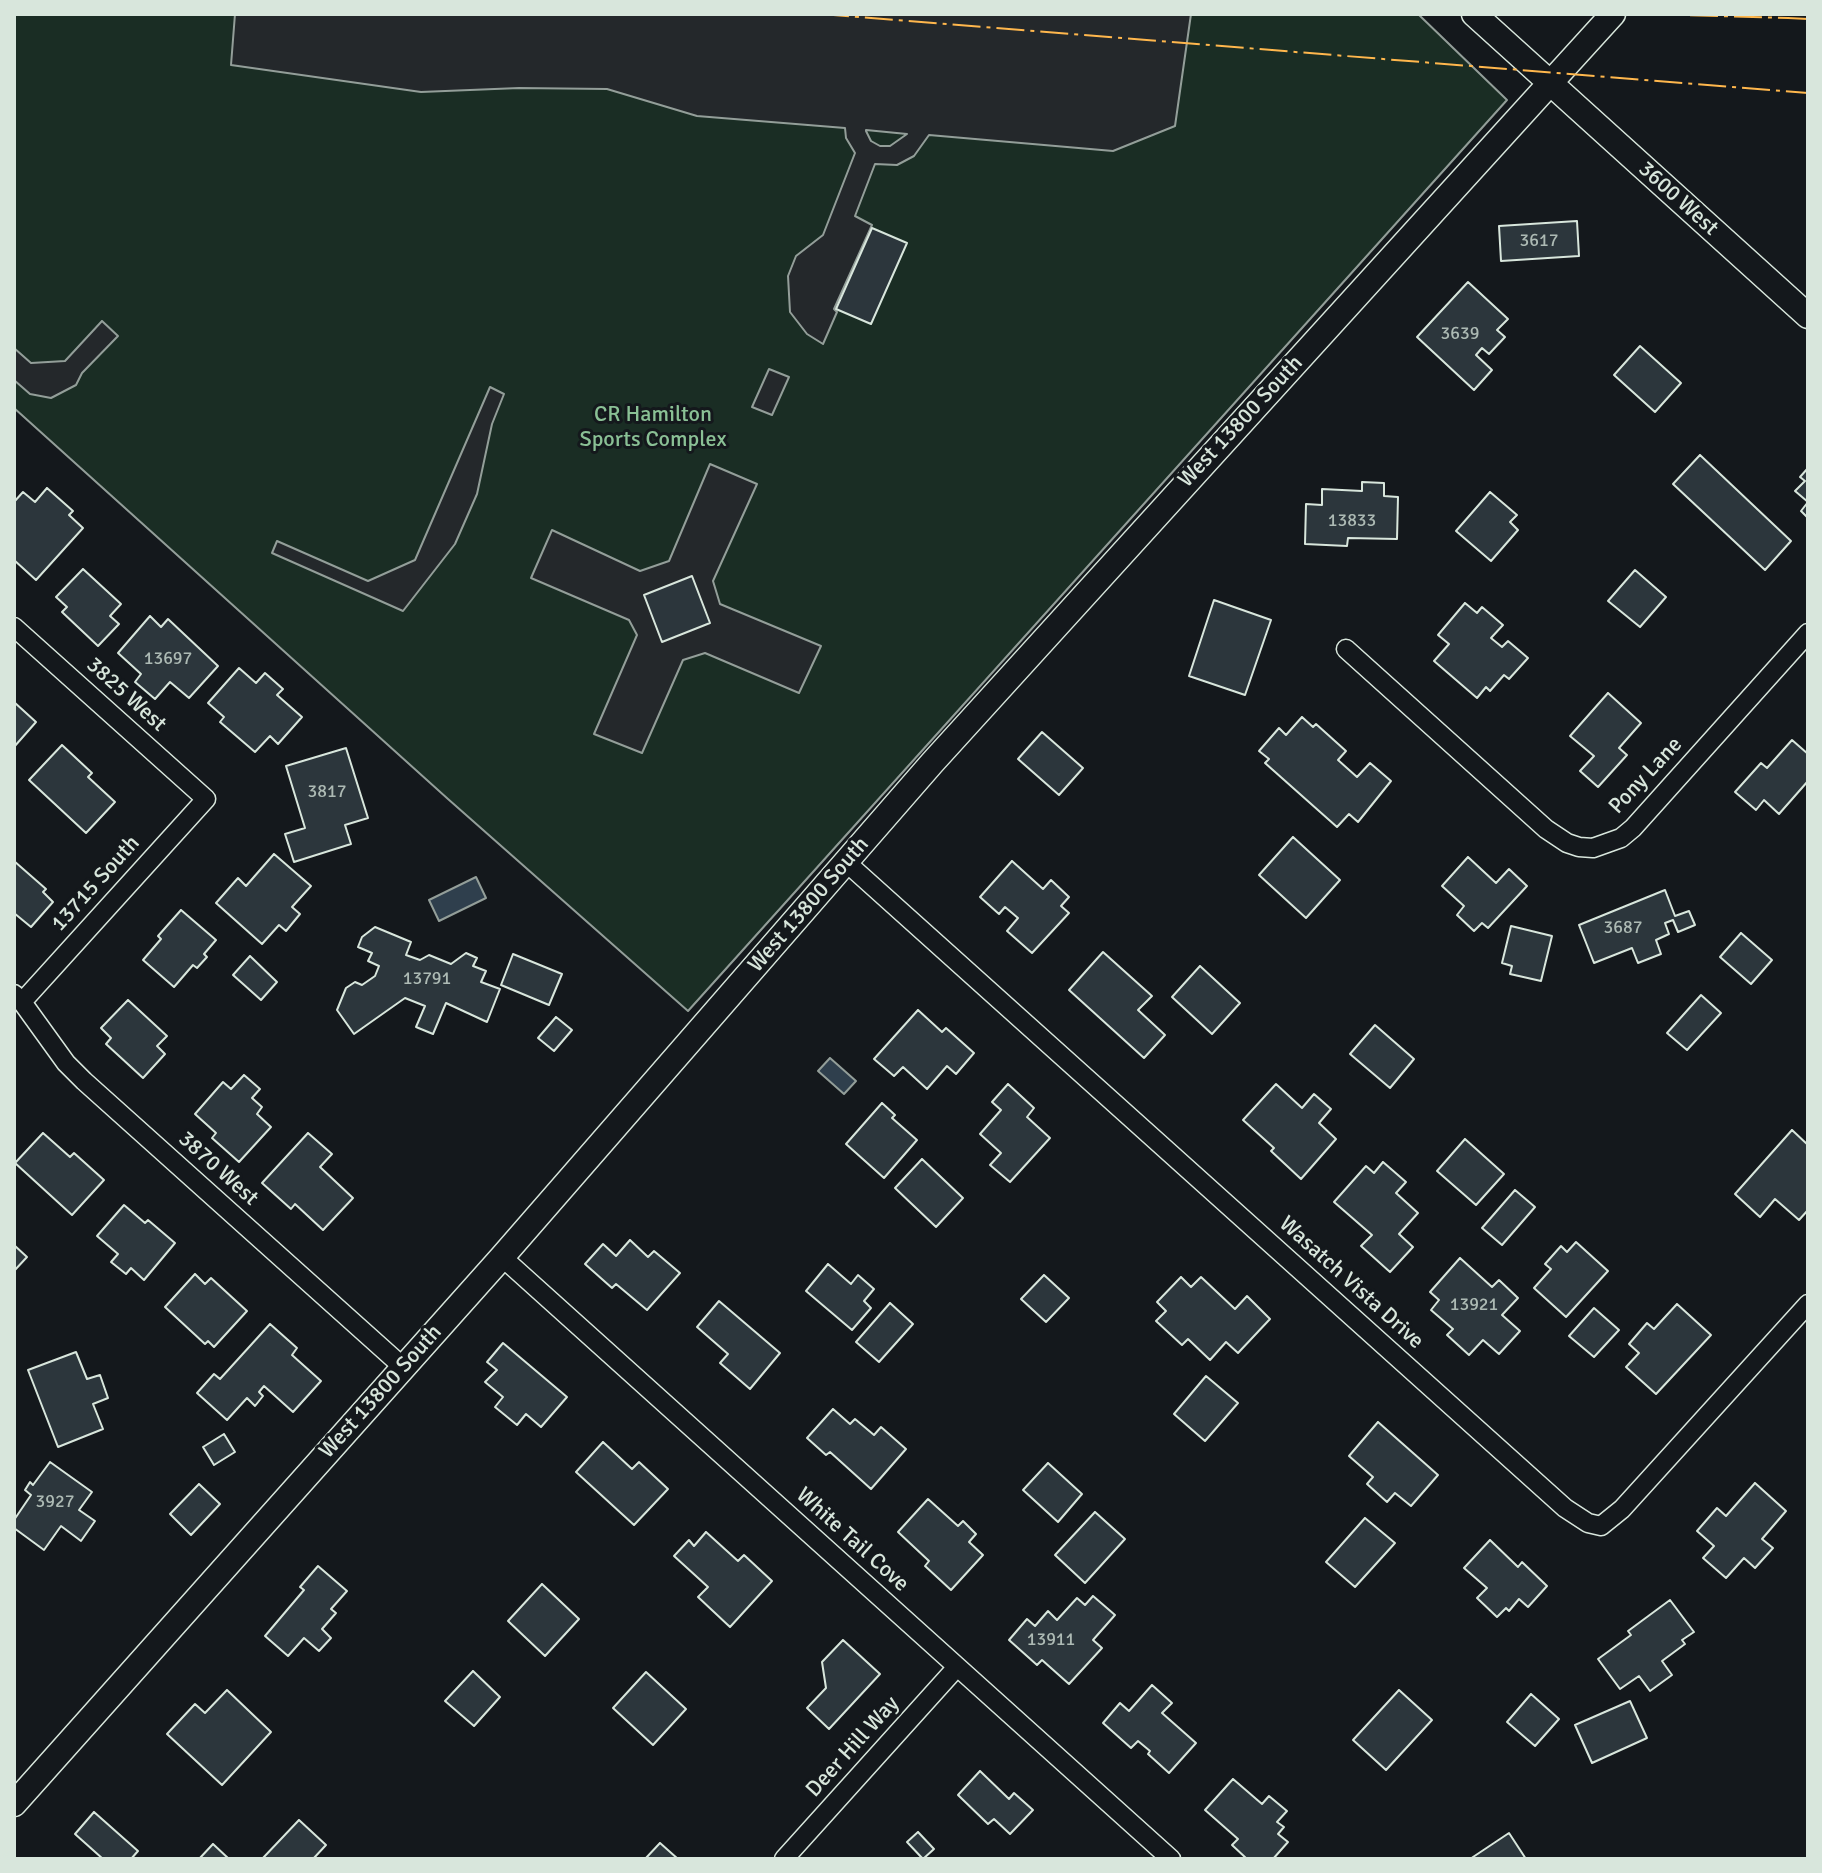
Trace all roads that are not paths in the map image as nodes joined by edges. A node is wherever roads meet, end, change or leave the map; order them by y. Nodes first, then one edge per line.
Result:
1 (1474, 14) edge
2 (1613, 14) edge
3 (1549, 82) junction
4 (1808, 316) edge
5 (14, 627) edge
6 (1808, 633) edge
7 (1346, 649) dead end
8 (206, 799) joint
9 (847, 863) junction
10 (18, 998) edge
11 (502, 1257) junction
12 (1808, 1304) edge
13 (403, 1367) junction
14 (957, 1667) junction
15 (14, 1804) edge
16 (784, 1859) edge
17 (1171, 1859) edge

1 - 3 street, 3600 West
2 - 3 street, West 13800 South
3 - 4 street, 3600 West
3 - 9 street, West 13800 South
5 - 8 street, 3825 West
6 - 7 street, Pony Lane
8 - 10 street, 13715 South
9 - 11 street, West 13800 South
9 - 12 street, Wasatch Vista Drive
10 - 13 street, 3870 West
11 - 13 street, West 13800 South
11 - 14 street, White Tail Cove
13 - 15 street, West 13800 South
14 - 16 street, Deer Hill Way
14 - 17 street, White Tail Cove

